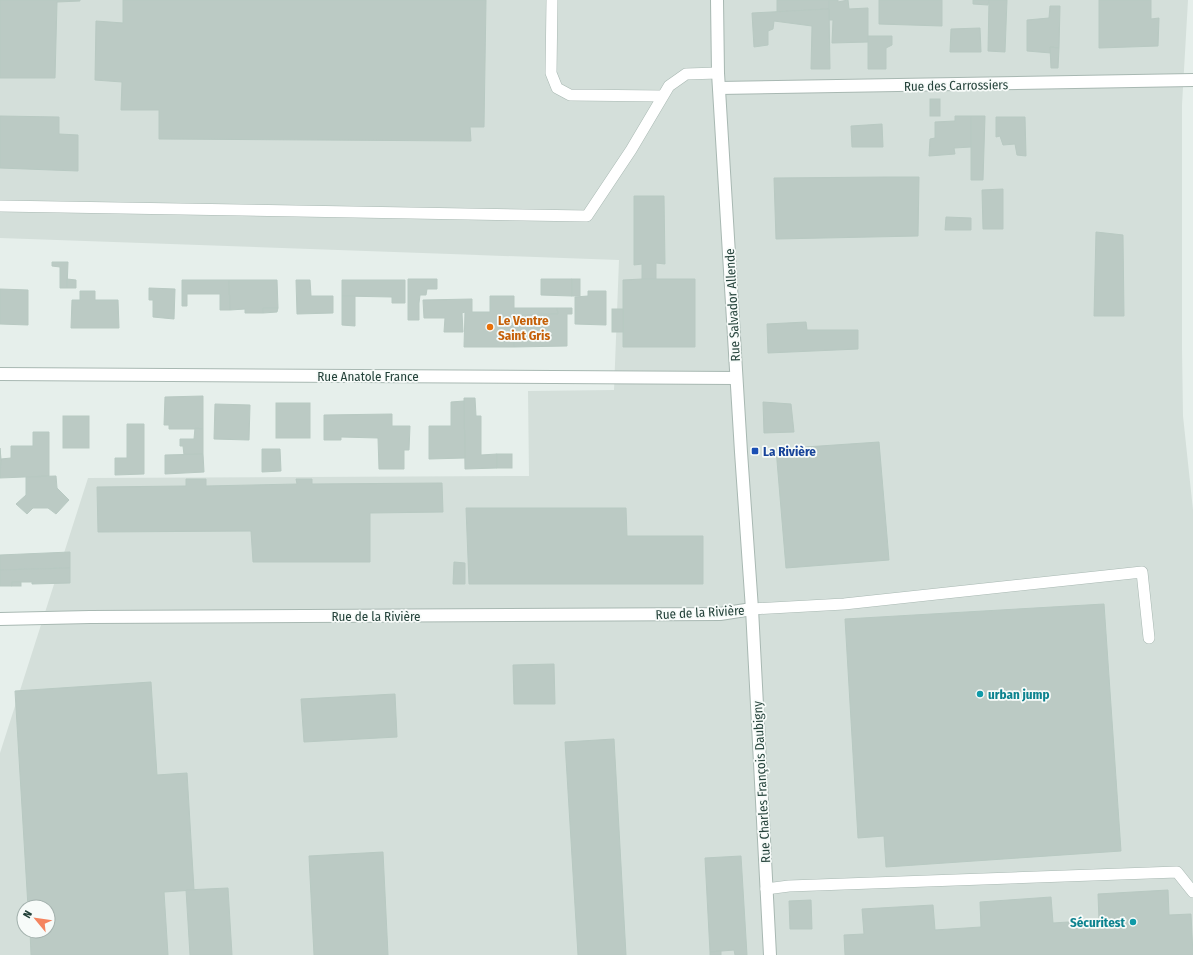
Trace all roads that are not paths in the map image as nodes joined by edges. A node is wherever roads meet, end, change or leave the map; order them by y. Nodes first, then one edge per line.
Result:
1 (552, 0) edge
2 (717, 0) edge
3 (718, 73) junction
4 (1193, 80) edge
5 (719, 88) junction
6 (662, 96) junction
7 (0, 206) edge
8 (0, 374) edge
9 (736, 378) junction
10 (752, 610) junction
11 (0, 619) edge
12 (1149, 638) dead end
13 (766, 889) junction
14 (1193, 892) edge
15 (770, 955) edge

1 - 6 lane
2 - 3 street, Rue Salvador Allende
3 - 5 street, Rue Salvador Allende
3 - 6 lane
4 - 5 street, Rue des Carrossiers
5 - 9 street, Rue Salvador Allende
6 - 7 lane
8 - 9 street, Rue Anatole France
9 - 10 street, Rue Salvador Allende
10 - 11 street, Rue de la Rivière
10 - 12 lane
10 - 13 street, Rue Charles François Daubigny
13 - 14 lane
13 - 15 street, Rue Charles François Daubigny

